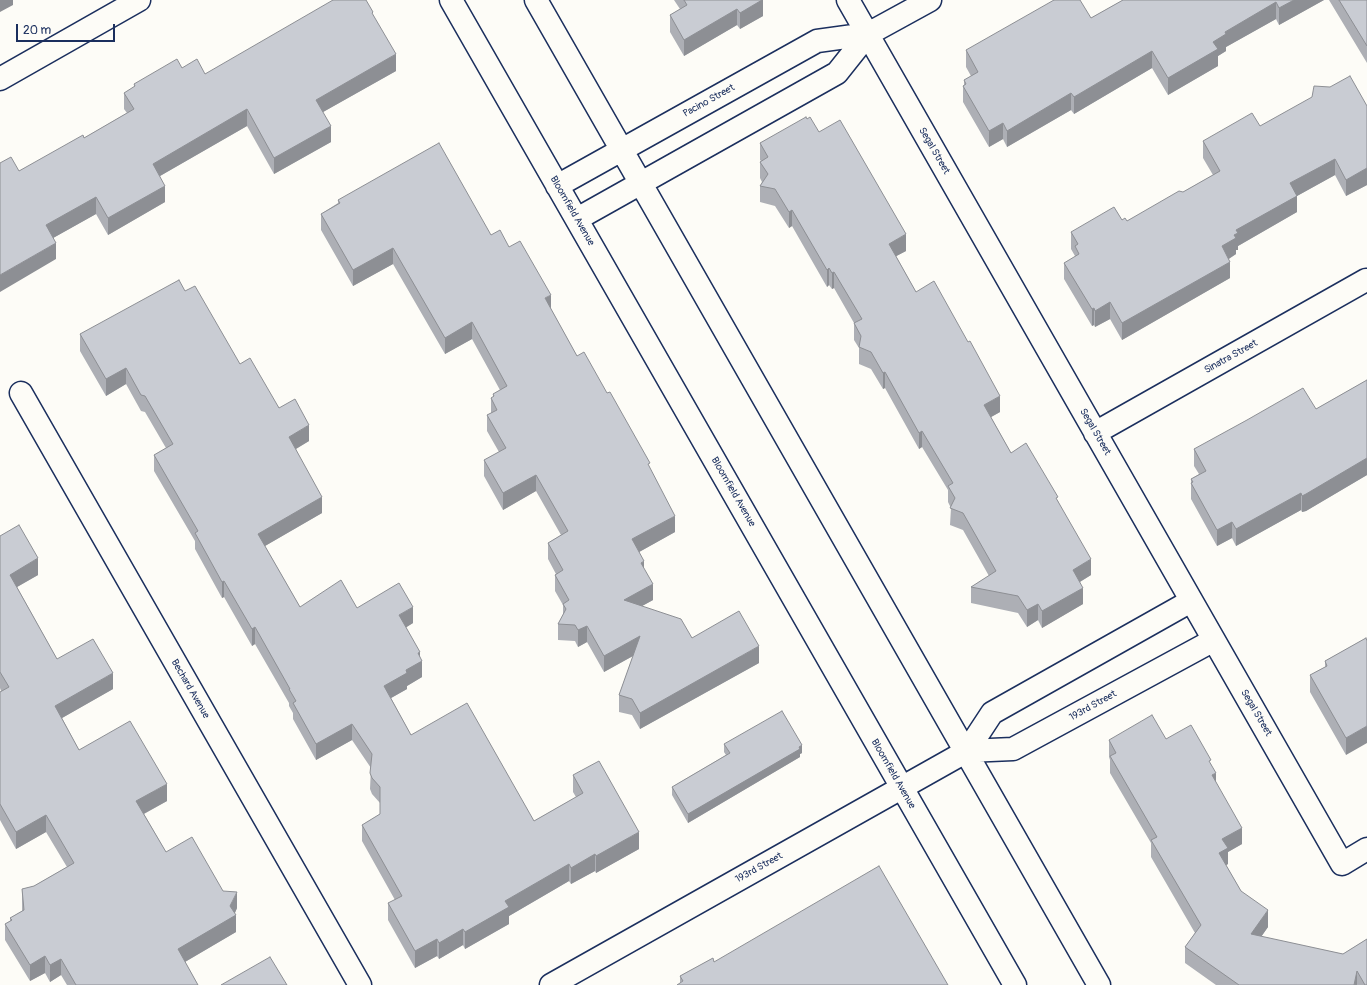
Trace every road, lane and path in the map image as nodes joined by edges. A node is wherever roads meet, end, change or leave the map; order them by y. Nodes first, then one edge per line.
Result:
1 (139, 0) edge
2 (451, 0) edge
3 (536, 0) edge
4 (848, 0) edge
5 (930, 0) edge
6 (868, 34) junction
7 (0, 79) edge
8 (622, 149) junction
9 (641, 183) junction
10 (557, 186) junction
11 (577, 219) junction
12 (1366, 280) edge
13 (21, 393) dead end
14 (1095, 433) junction
15 (1191, 601) junction
16 (1214, 640) junction
17 (967, 751) junction
18 (902, 788) junction
19 (1367, 848) edge
20 (360, 985) edge
21 (551, 985) edge
22 (1014, 985) edge
23 (1099, 985) edge

1 - 7 street
2 - 10 street, Bloomfield Avenue
3 - 8 street
4 - 6 street, Segal Street
5 - 6 street, Pacino Street
6 - 8 street, Pacino Street
6 - 9 street, Pacino Street
6 - 14 street, Segal Street
8 - 9 street
8 - 10 street, Pacino Street
9 - 11 street, Pacino Street
9 - 17 street
10 - 11 street, Bloomfield Avenue
11 - 18 street, Bloomfield Avenue
12 - 14 street, Sinatra Street
13 - 20 street, Bechard Avenue
14 - 15 street, Segal Street
15 - 16 street, Segal Street
15 - 17 street, 193rd Street
16 - 17 street, 193rd Street
16 - 19 street, Segal Street
17 - 18 street, 193rd Street
17 - 23 street
18 - 21 street, 193rd Street
18 - 22 street, Bloomfield Avenue

